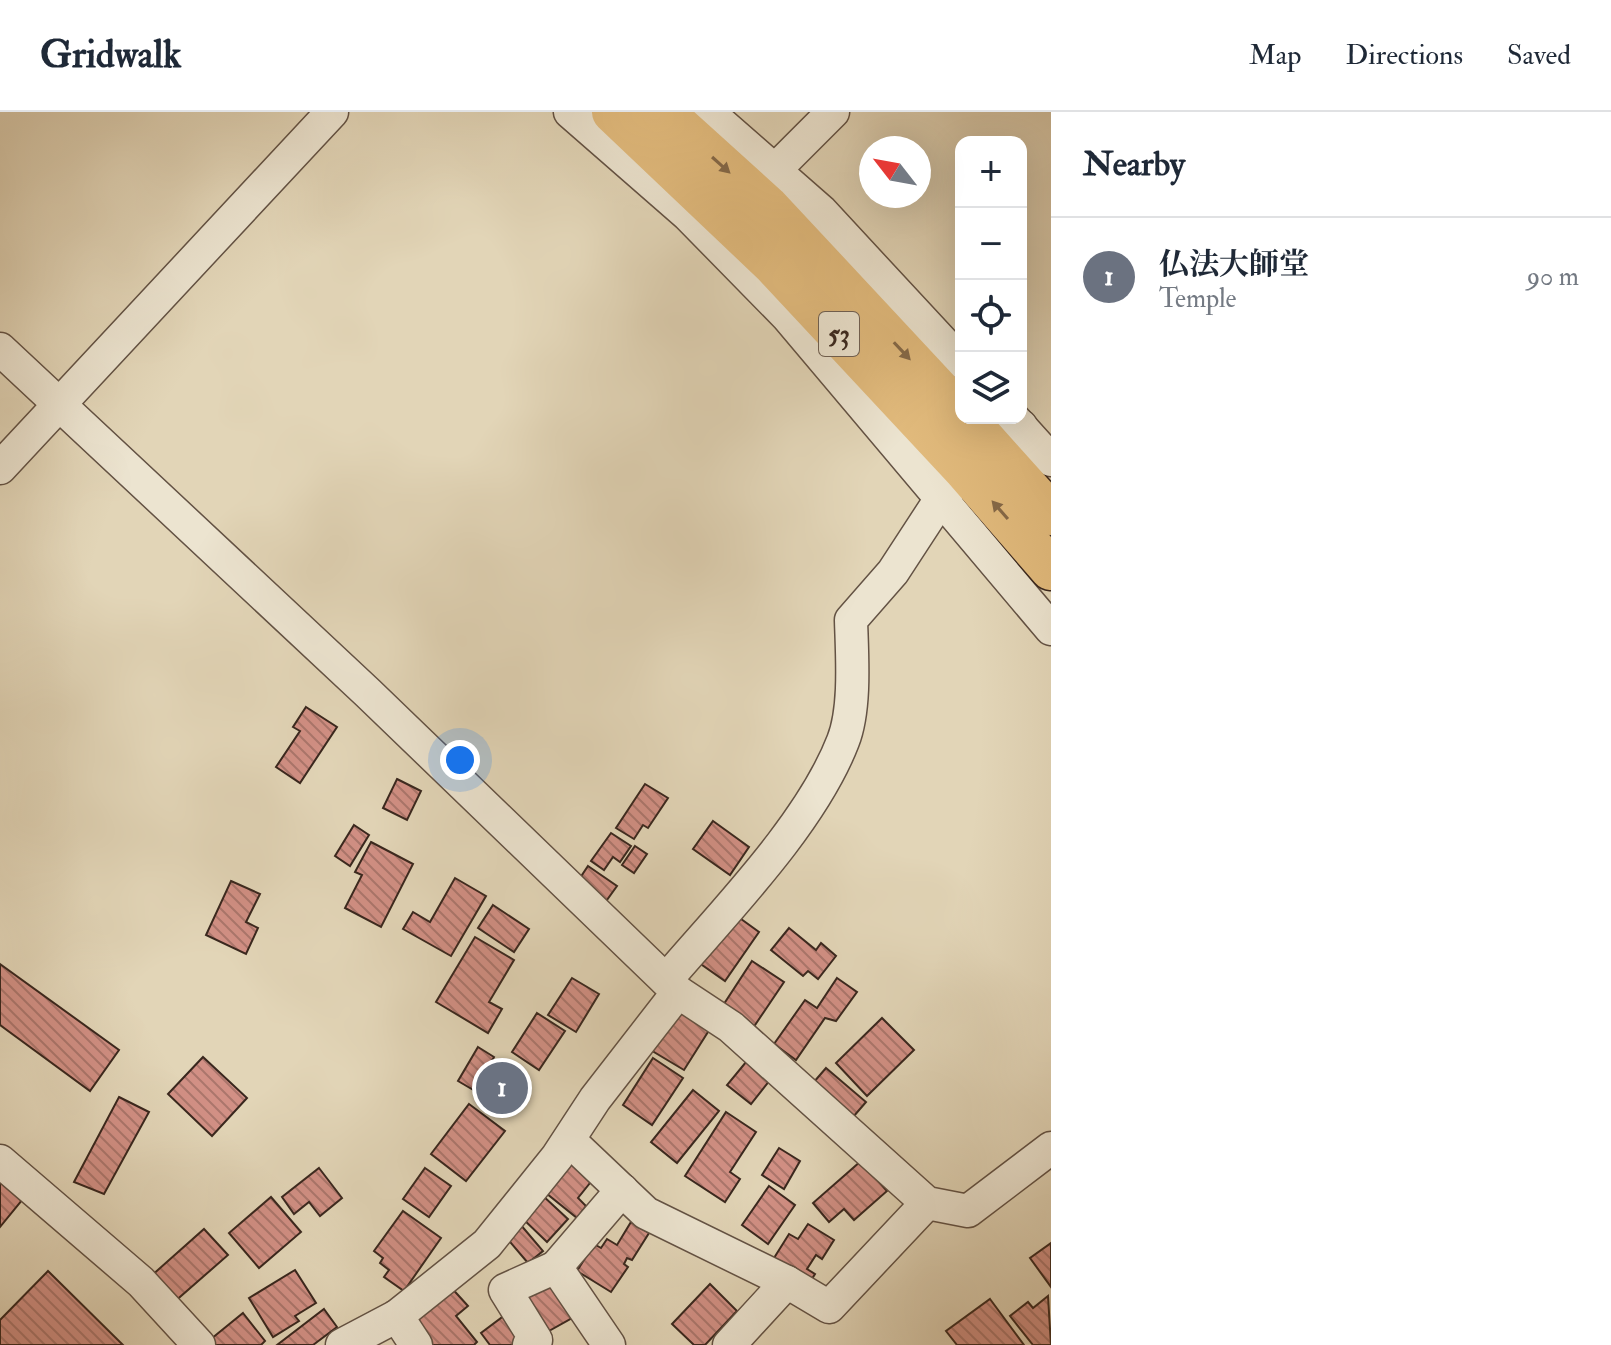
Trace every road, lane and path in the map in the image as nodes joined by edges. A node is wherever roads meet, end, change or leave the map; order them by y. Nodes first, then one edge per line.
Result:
1 (332, 112) edge
2 (570, 112) edge
3 (613, 112) edge
4 (663, 112) edge
5 (708, 112) edge
6 (833, 112) edge
7 (774, 171) junction
8 (0, 349) edge
9 (955, 356) edge
10 (57, 406) junction
11 (955, 407) edge
12 (968, 424) edge
13 (987, 453) edge
14 (1051, 460) edge
15 (0, 468) edge
16 (1051, 514) edge
17 (1051, 569) edge
18 (1051, 629) edge
19 (672, 986) junction
20 (570, 1141) junction
21 (1051, 1148) edge
22 (0, 1161) edge
23 (622, 1190) junction
24 (927, 1203) junction
25 (556, 1267) junction
26 (787, 1282) junction
27 (397, 1316) junction
28 (199, 1345) edge
29 (342, 1345) edge
30 (416, 1345) edge
31 (529, 1345) edge
32 (609, 1345) edge
33 (729, 1345) edge

1 - 10 street
2 - 13 street
3 - 13 main road, 53
4 -> 11 main road, 53
5 - 7 street
6 - 7 street
7 - 9 street
8 - 10 street
10 - 15 street
10 - 19 street
12 - 13 main road, 53
13 - 14 street
13 - 16 main road, 53
17 -> 13 main road, 53
13 - 18 street
13 - 19 street
19 - 20 street
19 - 24 street
20 - 23 street
20 - 27 street
21 - 24 street
22 - 28 street
23 - 25 street
23 - 26 street
24 - 26 street
25 - 31 street
25 - 32 street
26 - 33 street
27 - 29 street
27 - 30 street

